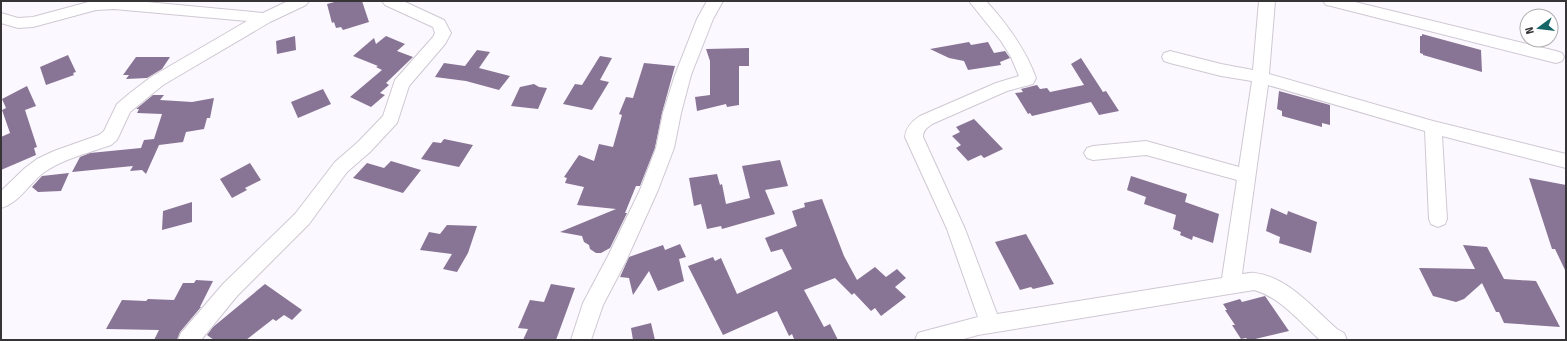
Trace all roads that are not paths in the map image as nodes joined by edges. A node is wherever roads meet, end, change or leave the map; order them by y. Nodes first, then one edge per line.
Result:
1 (301, 1) edge
2 (390, 1) edge
3 (715, 1) edge
4 (977, 1) edge
5 (1268, 1) edge
6 (1331, 1) edge
7 (1, 18) edge
8 (265, 18) junction
9 (1170, 57) dead end
10 (1556, 57) dead end
11 (1261, 77) junction
12 (1433, 128) junction
13 (1093, 153) dead end
14 (1566, 161) edge
15 (1246, 176) junction
16 (1, 201) edge
17 (1438, 219) dead end
18 (1231, 284) junction
19 (985, 330) edge
20 (188, 340) edge
21 (581, 340) edge
22 (926, 340) edge
23 (1337, 340) edge

1 - 8 street
2 - 20 street
3 - 21 street
4 - 19 street
5 - 11 street
6 - 10 street
7 - 8 street
8 - 16 street
9 - 11 street
11 - 12 street
11 - 15 street
12 - 14 street
12 - 17 street
13 - 15 street
15 - 18 street
18 - 19 street
18 - 23 street
19 - 22 street

